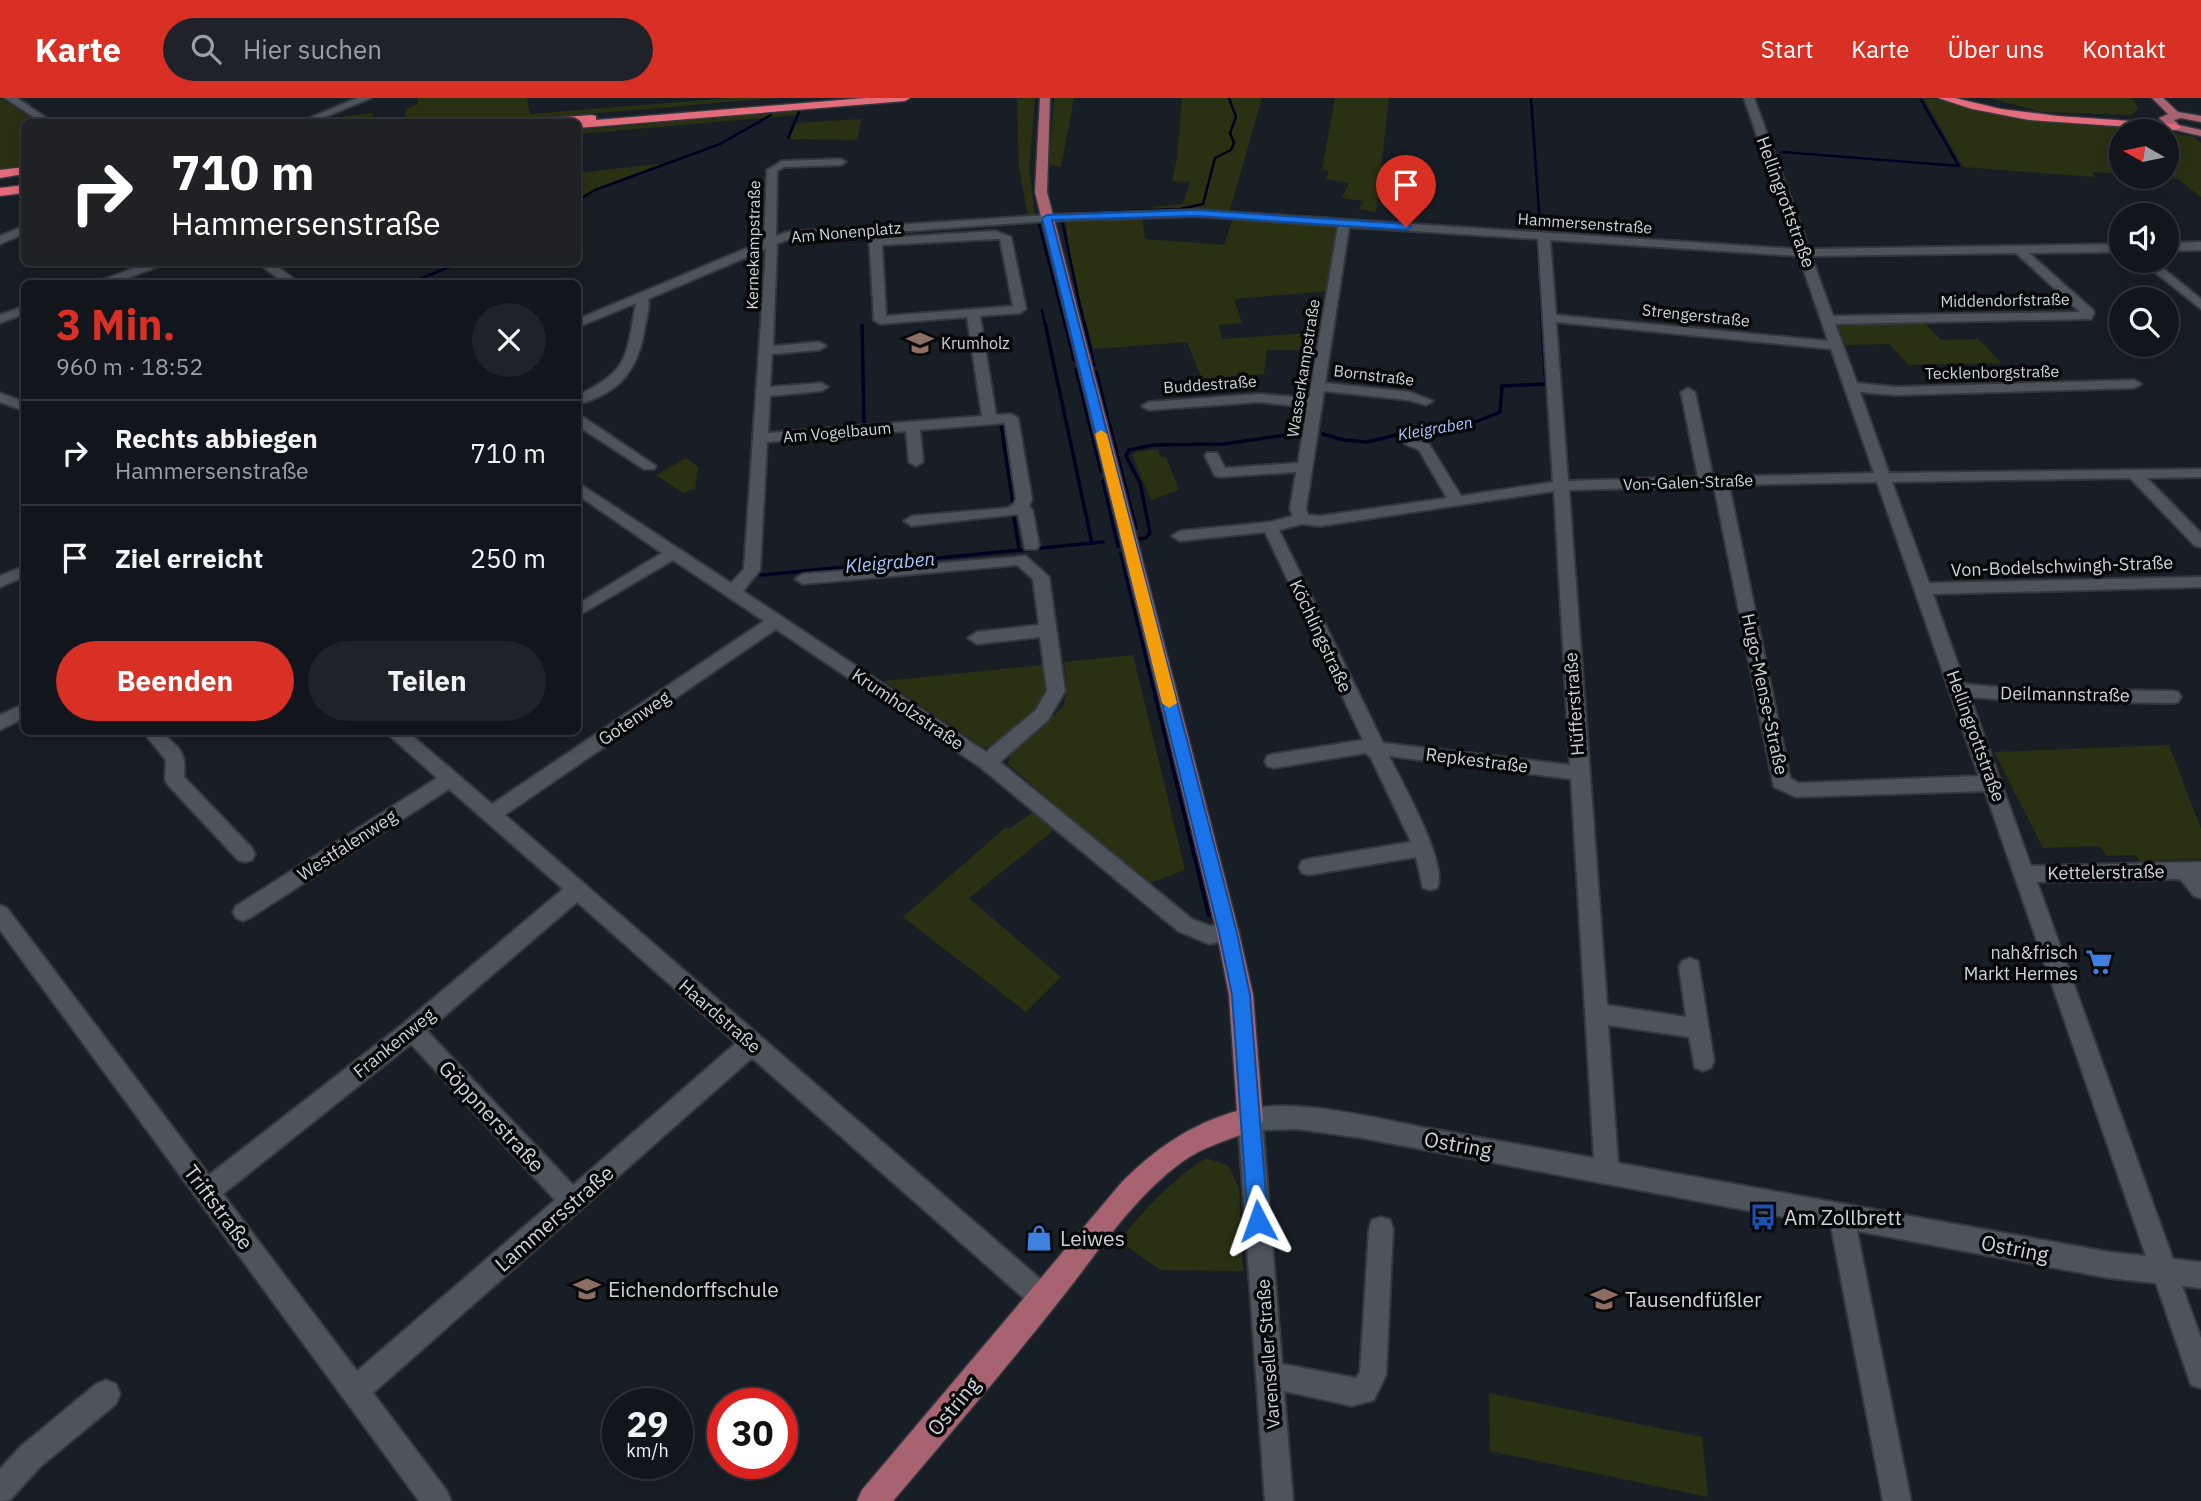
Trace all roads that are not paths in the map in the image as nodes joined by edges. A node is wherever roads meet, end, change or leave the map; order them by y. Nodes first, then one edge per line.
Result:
1 (10, 98) edge
2 (366, 98) edge
3 (831, 98) edge
4 (905, 98) edge
5 (1045, 98) edge
6 (1749, 98) edge
7 (1943, 98) edge
8 (1974, 98) edge
9 (2157, 98) edge
10 (2168, 98) edge
11 (2189, 116) junction
12 (42, 119) edge
13 (313, 119) edge
14 (575, 119) edge
15 (2120, 119) edge
16 (2171, 119) edge
17 (2179, 119) edge
18 (2201, 119) edge
19 (2109, 120) edge
20 (581, 125) edge
21 (2179, 125) edge
22 (2198, 135) edge
23 (841, 162) dead end
24 (0, 174) edge
25 (21, 176) edge
26 (21, 176) edge
27 (21, 177) edge
28 (0, 180) edge
29 (0, 186) edge
30 (21, 189) edge
31 (0, 192) edge
32 (1047, 218) junction
33 (1344, 223) junction
34 (21, 231) edge
35 (876, 236) junction
36 (1544, 236) junction
37 (0, 240) edge
38 (770, 241) junction
39 (2201, 246) edge
40 (2179, 247) edge
41 (2109, 248) edge
42 (2019, 250) junction
43 (1804, 253) junction
44 (152, 266) edge
45 (268, 266) edge
46 (2162, 273) edge
47 (110, 280) edge
48 (289, 280) edge
49 (638, 297) junction
50 (2201, 305) edge
51 (21, 311) edge
52 (973, 314) junction
53 (1550, 318) junction
54 (0, 319) edge
55 (1829, 320) junction
56 (581, 322) edge
57 (819, 346) dead end
58 (1838, 346) junction
59 (766, 350) junction
60 (2134, 384) dead end
61 (1317, 386) junction
62 (821, 387) dead end
63 (1852, 387) junction
64 (21, 391) edge
65 (764, 392) junction
66 (1688, 392) dead end
67 (1, 398) edge
68 (581, 398) edge
69 (1426, 401) dead end
70 (1315, 403) junction
71 (21, 406) edge
72 (21, 406) edge
73 (1149, 406) dead end
74 (0, 416) edge
75 (990, 420) junction
76 (581, 423) edge
77 (913, 426) junction
78 (762, 438) junction
79 (1412, 444) dead end
80 (1212, 456) dead end
81 (916, 461) dead end
82 (649, 466) dead end
83 (1305, 468) junction
84 (2201, 473) edge
85 (2134, 474) junction
86 (1884, 479) junction
87 (1713, 481) junction
88 (1560, 486) junction
89 (581, 493) edge
90 (1456, 500) junction
91 (1021, 507) junction
92 (1302, 519) junction
93 (912, 521) dead end
94 (1270, 527) junction
95 (1181, 536) dead end
96 (2201, 542) edge
97 (1031, 545) dead end
98 (672, 554) junction
99 (21, 572) edge
100 (803, 579) dead end
101 (0, 582) edge
102 (2201, 582) edge
103 (1924, 589) junction
104 (732, 593) junction
105 (581, 609) edge
106 (775, 622) junction
107 (1050, 630) junction
108 (977, 638) dead end
109 (1959, 690) junction
110 (2172, 697) dead end
111 (21, 712) edge
112 (0, 723) edge
113 (155, 735) edge
114 (401, 735) edge
115 (1374, 748) junction
116 (1275, 761) dead end
117 (987, 762) junction
118 (1578, 773) junction
119 (451, 778) junction
120 (1994, 785) junction
121 (492, 814) junction
122 (1423, 848) junction
123 (245, 853) dead end
124 (1309, 867) dead end
125 (2194, 870) edge
126 (2025, 874) junction
127 (1430, 882) dead end
128 (576, 890) junction
129 (2201, 890) edge
130 (243, 912) dead end
131 (0, 914) edge
132 (1228, 933) junction
133 (1690, 967) dead end
134 (1596, 1013) junction
135 (1698, 1029) junction
136 (412, 1030) junction
137 (752, 1044) junction
138 (1703, 1061) dead end
139 (1250, 1120) junction
140 (1607, 1171) junction
141 (207, 1191) junction
142 (573, 1202) junction
143 (1841, 1214) junction
144 (1381, 1229) dead end
145 (2165, 1273) junction
146 (2201, 1275) edge
147 (1044, 1299) junction
148 (1270, 1375) junction
149 (2201, 1375) edge
150 (355, 1390) junction
151 (106, 1394) dead end
152 (0, 1490) edge
153 (437, 1501) edge
154 (873, 1501) edge
155 (1279, 1501) edge
156 (1898, 1501) edge

1 - 12 street
2 - 13 street
3 - 14 highway
4 - 20 highway
5 - 32 main road, Varenseller Straße
6 - 43 street, Hellingrottstraße
7 - 19 highway
8 - 15 highway
9 - 16 main road
10 - 11 main road
11 - 17 main road
11 - 18 main road
21 - 22 main road
23 - 38 street, Kernekampstraße
24 - 25 highway
26 - 28 highway
27 - 29 highway
30 - 31 highway
32 - 33 street, Hammersenstraße
32 - 35 street, Am Nonenplatz
32 - 132 main road, Varenseller Straße
33 - 36 street, Hammersenstraße
33 - 61 street, Wasserkampstraße
34 - 37 street
35 - 38 street, Am Nonenplatz
35 - 52 street
35 - 52 street
36 - 43 street, Hammersenstraße
36 - 53 street, Hüfferstraße
38 - 49 street, Am Nonenplatz
38 - 59 street, Kernekampstraße
39 - 40 street
41 - 42 street, Hammersenstraße
42 - 43 street, Hammersenstraße
42 - 55 street, Middendorfstraße
43 - 55 street, Hellingrottstraße
44 - 47 street
45 - 48 street
46 - 50 street
49 - 56 street, Am Nonenplatz
49 - 68 street
51 - 54 street
52 - 75 street
53 - 58 street, Strengerstraße
53 - 88 street, Hüfferstraße
55 - 58 street, Hellingrottstraße
57 - 59 street
58 - 63 street, Hellingrottstraße
59 - 65 street, Kernekampstraße
60 - 63 street, Tecklenborgstraße
61 - 69 street, Bornstraße
61 - 70 street, Wasserkampstraße
62 - 65 street
63 - 86 street, Hellingrottstraße
64 - 67 street
65 - 78 street, Kernekampstraße
66 - 87 street, Hugo-Mense-Straße
67 - 71 street
70 - 73 street, Buddestraße
70 - 83 street, Wasserkampstraße
72 - 74 street
75 - 77 street, Am Vogelbaum
75 - 91 street
76 - 82 street
77 - 78 street, Am Vogelbaum
77 - 81 street, Am Vogelbaum
78 - 104 street, Kernekampstraße
79 - 90 street
80 - 83 street
83 - 92 street, Wasserkampstraße
84 - 85 street, Von-Galen-Straße
85 - 86 street, Von-Galen-Straße
85 - 96 street
86 - 87 street, Von-Galen-Straße
86 - 103 street, Hellingrottstraße
87 - 88 street, Von-Galen-Straße
87 - 120 street, Hugo-Mense-Straße
88 - 90 street, Von-Galen-Straße
88 - 118 street, Hüfferstraße
89 - 98 street, Krumholzstraße
90 - 92 street, Von-Galen-Straße
91 - 93 street
91 - 97 street
92 - 94 street, Von-Galen-Straße
94 - 95 street, Von-Galen-Straße
94 - 115 street, Köchlingstraße
98 - 104 street, Krumholzstraße
98 - 105 street
99 - 101 street
100 - 107 street
102 - 103 street, Von-Bodelschwingh-Straße
103 - 109 street, Hellingrottstraße
104 - 106 street, Krumholzstraße
106 - 117 street, Krumholzstraße
106 - 121 street, Gotenweg
107 - 108 street
107 - 117 street
109 - 110 street, Deilmannstraße
109 - 120 street, Hellingrottstraße
111 - 112 street
113 - 123 street
114 - 119 street, Haardstraße
115 - 116 street
115 - 118 street, Repkestraße
115 - 122 street, Köchlingstraße
117 - 132 street, Krumholzstraße
118 - 134 street, Hüfferstraße
119 - 121 street, Haardstraße
119 - 130 street, Westfalenweg
120 - 126 street, Hellingrottstraße
121 - 128 street, Haardstraße
122 - 124 street
122 - 127 street, Köchlingstraße
125 - 126 street, Kettelerstraße
125 - 129 street, Kettelerstraße
126 - 145 street, Hellingrottstraße
128 - 136 street, Frankenweg
128 - 137 street, Haardstraße
131 - 141 street, Triftstraße
132 - 139 main road, Varenseller Straße
133 - 135 street
134 - 135 street
134 - 140 street, Hüfferstraße
135 - 138 street
136 - 141 street, Frankenweg
136 - 142 street, Göppnerstraße
137 - 142 street, Lammersstraße
137 - 147 street, Haardstraße
139 - 140 street, Ostring
139 - 147 main road, Ostring
139 - 148 street, Varenseller Straße
140 - 143 street, Ostring
141 - 150 street, Triftstraße
142 - 150 street, Lammersstraße
143 - 145 street, Ostring
143 - 156 street
144 - 148 street
145 - 146 street, Ostring
145 - 149 street, Hellingrottstraße
147 - 154 main road, Ostring
148 - 155 street, Varenseller Straße
150 - 153 street, Triftstraße
151 - 152 street

